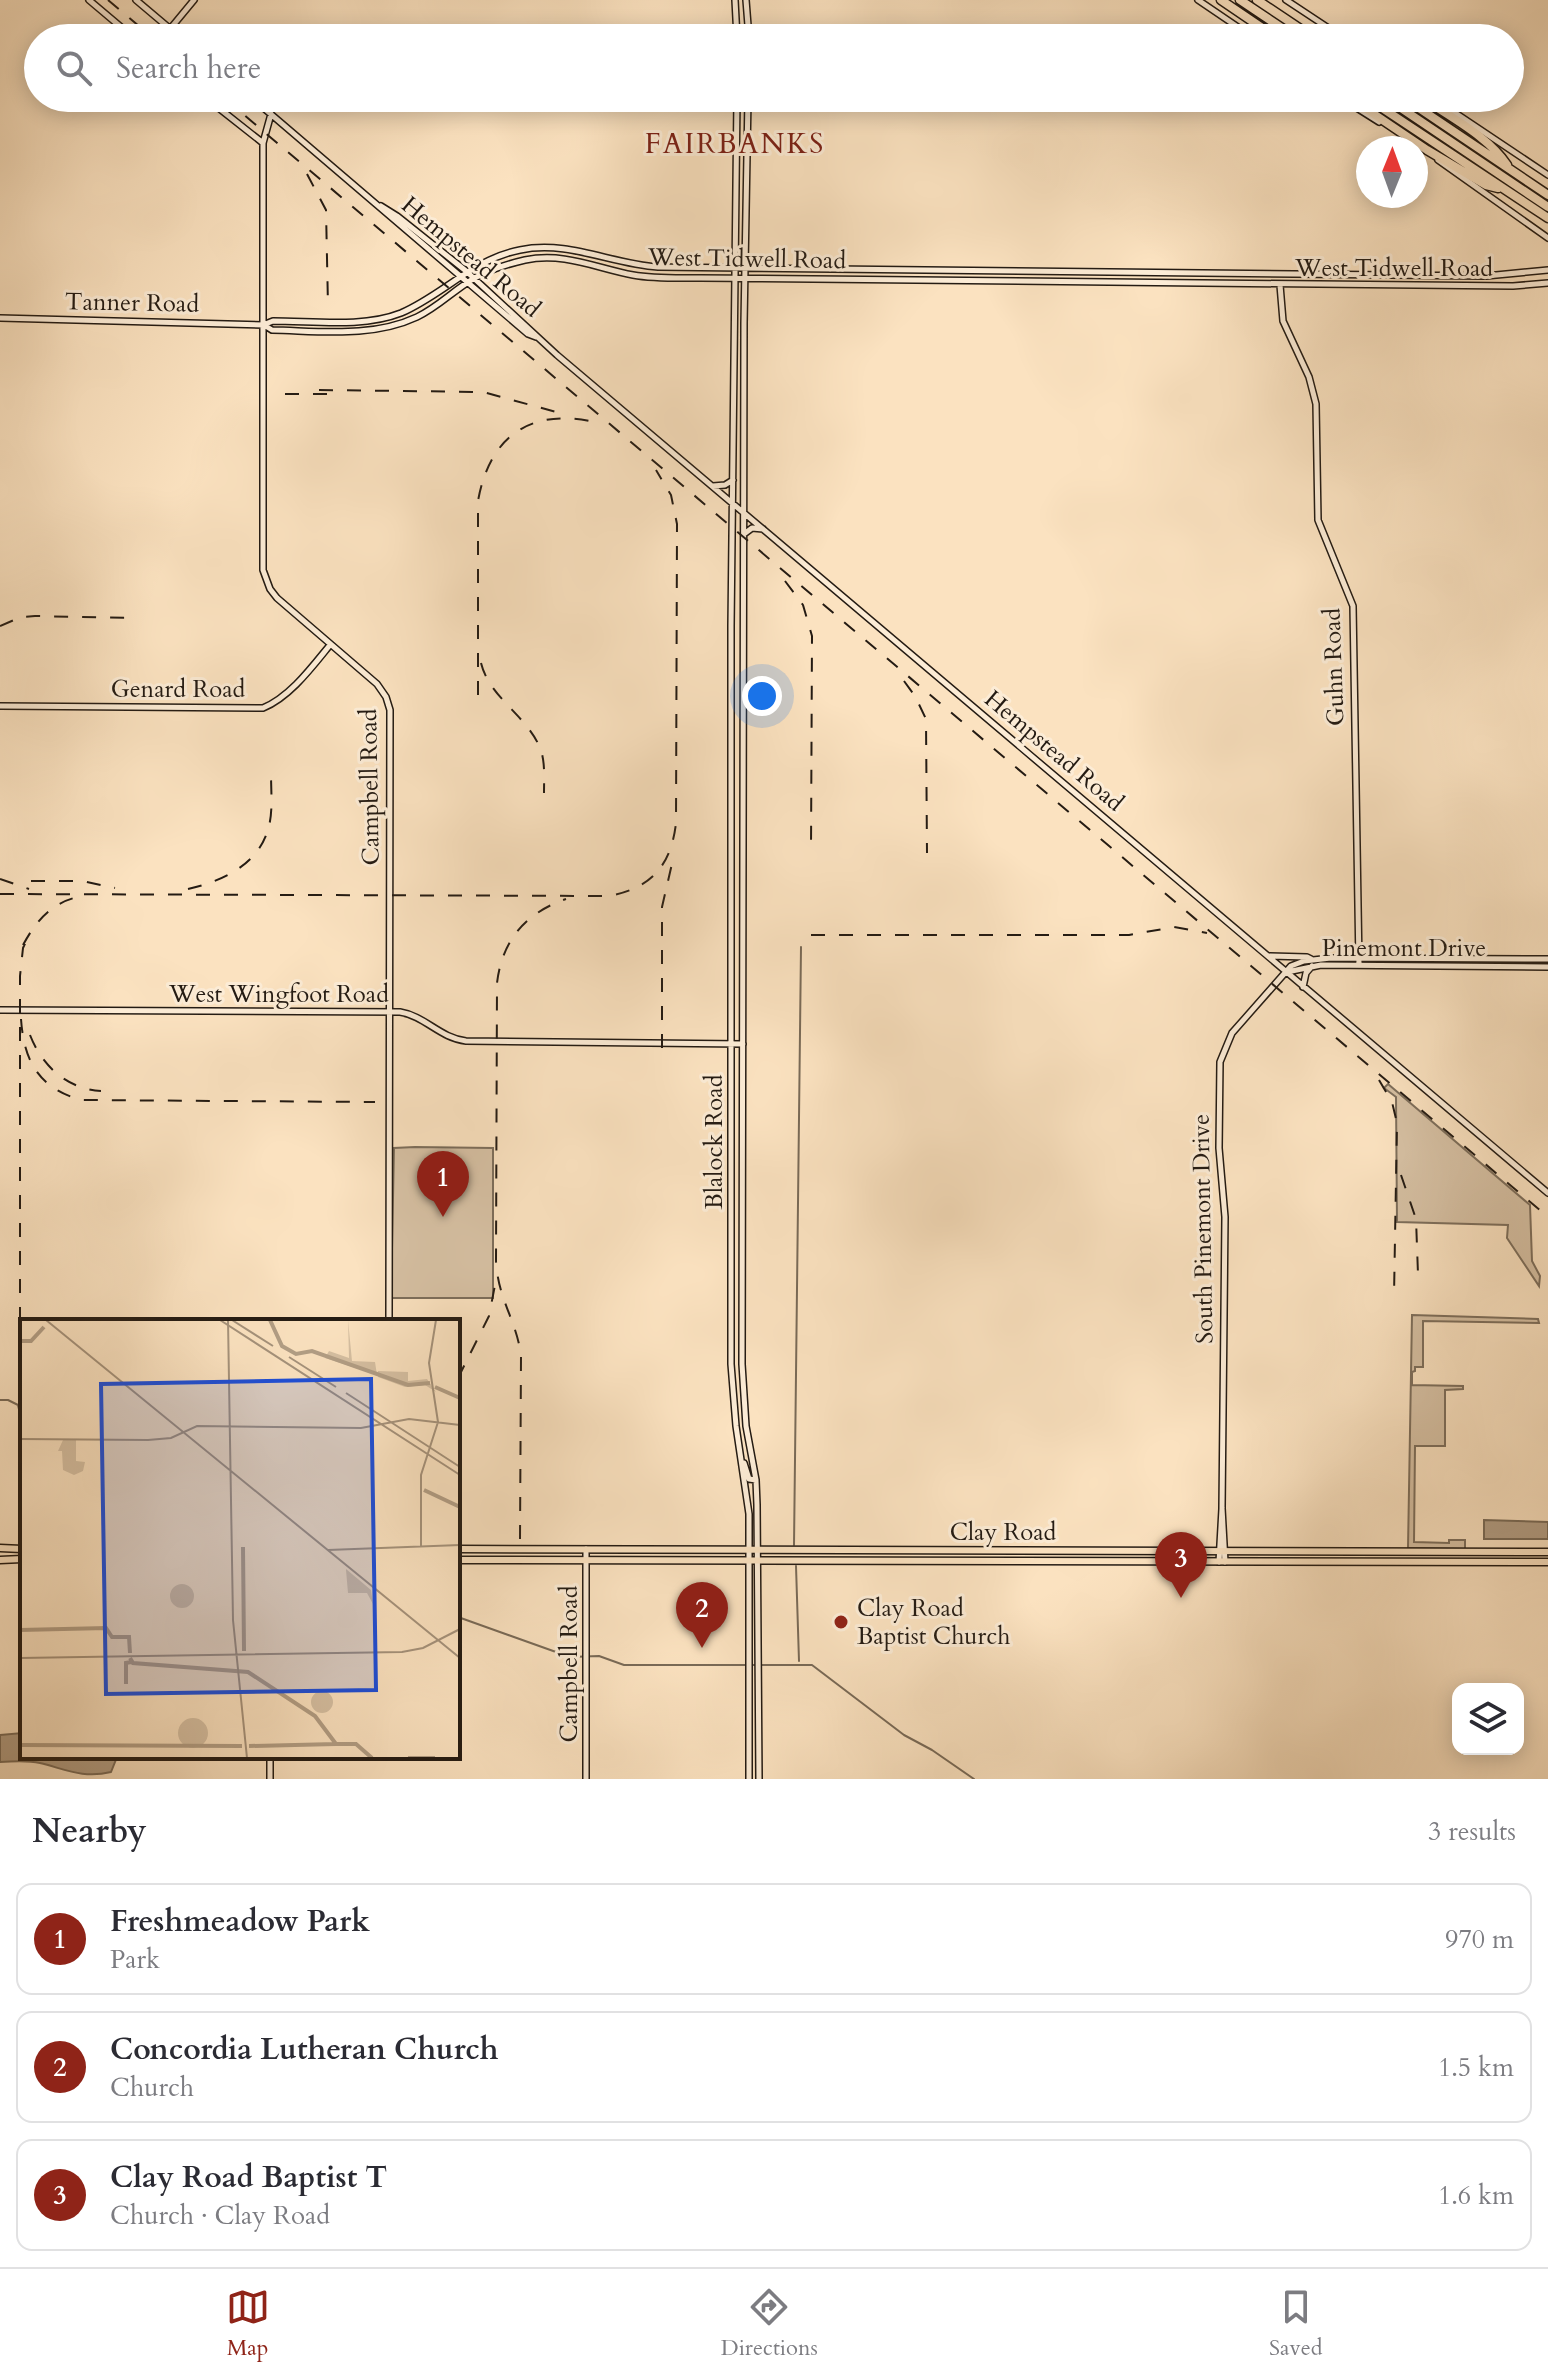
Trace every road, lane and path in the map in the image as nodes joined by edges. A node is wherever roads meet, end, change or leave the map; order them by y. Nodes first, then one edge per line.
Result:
1 (89, 0) edge
2 (136, 0) edge
3 (194, 0) edge
4 (735, 0) edge
5 (746, 0) edge
6 (1198, 0) edge
7 (1221, 0) edge
8 (1240, 0) edge
9 (1257, 0) edge
10 (1286, 0) edge
11 (117, 24) edge
12 (164, 24) edge
13 (174, 24) edge
14 (736, 24) edge
15 (748, 24) edge
16 (1233, 24) edge
17 (1256, 24) edge
18 (1276, 24) edge
19 (1293, 24) edge
20 (1322, 24) edge
21 (224, 112) edge
22 (269, 112) edge
23 (737, 112) edge
24 (748, 112) edge
25 (1363, 112) edge
26 (1372, 112) edge
27 (1388, 112) edge
28 (1407, 112) edge
29 (1425, 112) edge
30 (1444, 112) edge
31 (1454, 112) edge
32 (271, 114) junction
33 (263, 143) junction
34 (1509, 169) junction
35 (1548, 175) edge
36 (1507, 190) junction
37 (1548, 195) edge
38 (1548, 207) edge
39 (1548, 218) edge
40 (412, 231) junction
41 (1548, 238) edge
42 (602, 256) junction
43 (599, 266) junction
44 (734, 268) junction
45 (744, 268) junction
46 (816, 268) junction
47 (883, 269) junction
48 (949, 270) junction
49 (1548, 270) edge
50 (466, 271) junction
51 (1015, 271) junction
52 (1134, 273) junction
53 (1358, 275) junction
54 (460, 276) junction
55 (1437, 276) junction
56 (734, 278) junction
57 (744, 278) junction
58 (815, 279) junction
59 (885, 279) junction
60 (471, 280) junction
61 (949, 280) junction
62 (1014, 282) junction
63 (1548, 283) edge
64 (1134, 284) junction
65 (1280, 285) junction
66 (1358, 286) junction
67 (1436, 286) junction
68 (734, 311) junction
69 (0, 318) edge
70 (332, 321) junction
71 (744, 324) junction
72 (263, 325) junction
73 (332, 332) junction
74 (734, 479) junction
75 (713, 486) junction
76 (734, 503) junction
77 (744, 512) junction
78 (764, 529) junction
79 (744, 534) junction
80 (731, 585) junction
81 (743, 585) junction
82 (330, 645) junction
83 (732, 661) junction
84 (743, 661) junction
85 (0, 706) edge
86 (733, 739) junction
87 (745, 739) junction
88 (732, 952) junction
89 (743, 952) junction
90 (1269, 956) junction
91 (1548, 959) edge
92 (1312, 962) junction
93 (1359, 962) junction
94 (1548, 967) edge
95 (1286, 972) junction
96 (1303, 987) junction
97 (0, 1010) edge
98 (390, 1012) junction
99 (733, 1044) junction
100 (743, 1044) junction
101 (732, 1106) junction
102 (743, 1107) junction
103 (732, 1172) junction
104 (743, 1172) junction
105 (1548, 1193) edge
106 (732, 1237) junction
107 (742, 1237) junction
108 (732, 1304) junction
109 (742, 1304) junction
110 (389, 1319) edge
111 (731, 1364) junction
112 (742, 1364) junction
113 (736, 1426) junction
114 (746, 1426) junction
115 (741, 1459) junction
116 (756, 1480) junction
117 (746, 1491) junction
118 (757, 1505) junction
119 (0, 1548) edge
120 (20, 1549) edge
121 (460, 1549) edge
122 (586, 1549) junction
123 (652, 1549) junction
124 (812, 1549) junction
125 (697, 1550) junction
126 (749, 1550) junction
127 (758, 1550) junction
128 (1222, 1550) junction
129 (1471, 1552) junction
130 (1548, 1552) edge
131 (20, 1559) edge
132 (587, 1559) junction
133 (0, 1560) edge
134 (460, 1560) edge
135 (652, 1560) junction
136 (697, 1560) junction
137 (748, 1560) junction
138 (758, 1560) junction
139 (812, 1560) junction
140 (1222, 1562) junction
141 (1471, 1562) junction
142 (1548, 1562) edge
143 (747, 1626) junction
144 (758, 1626) junction
145 (758, 1766) junction
146 (748, 1767) junction
147 (586, 1779) edge
148 (749, 1779) edge
149 (759, 1779) edge

1 - 11 main road
2 - 12 main road
3 - 13 main road
4 - 14 main road
5 - 15 main road
6 - 16 main road
7 - 17 highway
8 - 18 highway
9 - 19 highway
10 - 20 main road
21 - 33 main road
22 - 32 main road, Hempstead Road
23 - 44 main road, Blalock Road
24 - 45 main road, Blalock Road
25 - 41 main road
26 - 36 highway
27 - 36 highway
28 - 38 highway
29 - 34 highway
30 - 34 highway
31 - 35 main road
32 - 33 main road, Campbell Road
32 - 40 main road, Hempstead Road
33 - 72 main road, Campbell Road
34 - 37 highway
36 - 39 highway
40 - 50 main road, Hempstead Road
40 - 54 main road, Hempstead Road
42 - 43 main road
42 - 44 main road, West Tidwell Road
42 - 50 main road, West Tidwell Road
43 - 56 main road, West Tidwell Road
43 - 60 main road, West Tidwell Road
44 - 45 main road, West Tidwell Road
44 - 56 main road, Blalock Road
45 - 46 main road, West Tidwell Road
45 - 57 main road, Blalock Road
46 - 47 main road, West Tidwell Road
46 - 58 main road
47 - 48 main road, West Tidwell Road
47 - 59 main road
48 - 51 main road, West Tidwell Road
48 - 61 main road
49 - 55 main road, West Tidwell Road
50 - 54 main road, West Tidwell Road
50 - 60 main road, Hempstead Road
51 - 52 main road, West Tidwell Road
51 - 62 main road
52 - 53 main road, West Tidwell Road
52 - 64 main road
53 - 55 main road, West Tidwell Road
53 - 66 main road
54 - 60 main road, Hempstead Road
54 - 70 main road, West Tidwell Road
55 - 67 main road
56 - 57 main road, West Tidwell Road
56 - 68 main road, Blalock Road
57 - 58 main road, West Tidwell Road
57 - 71 main road, Blalock Road
58 - 59 main road, West Tidwell Road
59 - 61 main road, West Tidwell Road
60 - 73 main road, West Tidwell Road
60 - 75 main road, Hempstead Road
61 - 62 main road, West Tidwell Road
62 - 64 main road, West Tidwell Road
63 - 67 main road, West Tidwell Road
64 - 65 main road, West Tidwell Road
65 - 66 main road, West Tidwell Road
65 - 93 main road, Guhn Road
66 - 67 main road, West Tidwell Road
68 - 71 main road
68 - 74 main road, Blalock Road
69 - 72 main road, Tanner Road
70 - 72 main road, West Tidwell Road
70 - 73 main road
71 - 77 main road, Blalock Road
72 - 73 main road, West Tidwell Road
72 - 82 main road, Campbell Road
74 - 75 main road
74 - 76 main road, Blalock Road
75 - 76 main road, Hempstead Road
76 - 77 main road, Hempstead Road
76 - 80 main road, Blalock Road
77 - 78 main road, Hempstead Road
77 - 79 main road, Blalock Road
78 - 79 main road
78 - 90 main road, Hempstead Road
79 - 81 main road, Blalock Road
80 - 81 main road
80 - 83 main road, Blalock Road
81 - 84 main road, Blalock Road
82 - 85 main road, Genard Road
82 - 98 main road, Campbell Road
83 - 84 main road
83 - 86 main road, Blalock Road
84 - 87 main road, Blalock Road
86 - 87 main road
86 - 88 main road, Blalock Road
87 - 89 main road, Blalock Road
88 - 89 main road
88 - 99 main road, Blalock Road
89 - 100 main road, Blalock Road
90 - 92 main road
90 - 95 main road, Hempstead Road
91 - 93 main road, Pinemont Drive
92 - 93 main road, Pinemont Drive
92 - 95 main road, Pinemont Drive
92 - 96 main road
93 - 94 main road, Pinemont Drive
95 - 96 main road, Hempstead Road
95 - 128 main road, South Pinemont Drive
96 - 105 main road, Hempstead Road
97 - 98 main road, West Wingfoot Road
98 - 99 main road, West Wingfoot Road
98 - 110 main road, Campbell Road
99 - 100 main road, West Wingfoot Road
99 - 101 main road, Blalock Road
100 - 102 main road, Blalock Road
101 - 102 main road
101 - 103 main road, Blalock Road
102 - 104 main road, Blalock Road
103 - 104 main road
103 - 106 main road, Blalock Road
104 - 107 main road, Blalock Road
106 - 107 main road
106 - 108 main road, Blalock Road
107 - 109 main road, Blalock Road
108 - 109 main road
108 - 111 main road, Blalock Road
109 - 112 main road, Blalock Road
111 - 112 main road
111 - 113 main road, Blalock Road
112 - 114 main road, Blalock Road
113 - 114 main road
113 - 115 main road, Blalock Road
114 - 116 main road, Blalock Road
115 - 116 main road
115 - 117 main road, Blalock Road
116 - 118 main road, Blalock Road
117 - 118 main road
117 - 126 main road, Blalock Road
118 - 127 main road, Blalock Road
119 - 120 main road
121 - 122 main road, Clay Road
122 - 123 main road, Clay Road
122 - 132 main road, Campbell Road
123 - 125 main road, Clay Road
123 - 135 main road
124 - 127 main road, Clay Road
124 - 128 main road, Clay Road
124 - 139 main road
125 - 126 main road, Clay Road
125 - 136 main road
126 - 127 main road, Clay Road
126 - 137 main road, Blalock Road
127 - 138 main road, Blalock Road
128 - 129 main road, Clay Road
128 - 140 main road, South Pinemont Drive
129 - 130 main road, Clay Road
129 - 141 main road
131 - 133 main road
132 - 134 main road, Clay Road
132 - 135 main road, Clay Road
132 - 147 main road, Campbell Road
135 - 136 main road, Clay Road
136 - 137 main road, Clay Road
137 - 138 main road, Clay Road
137 - 143 main road, Blalock Road
138 - 139 main road, Clay Road
138 - 144 main road, Blalock Road
139 - 140 main road, Clay Road
140 - 141 main road, Clay Road
141 - 142 main road, Clay Road
143 - 144 main road
143 - 146 main road, Blalock Road
144 - 145 main road, Blalock Road
145 - 146 main road
145 - 149 main road, Blalock Road
146 - 148 main road, Blalock Road

